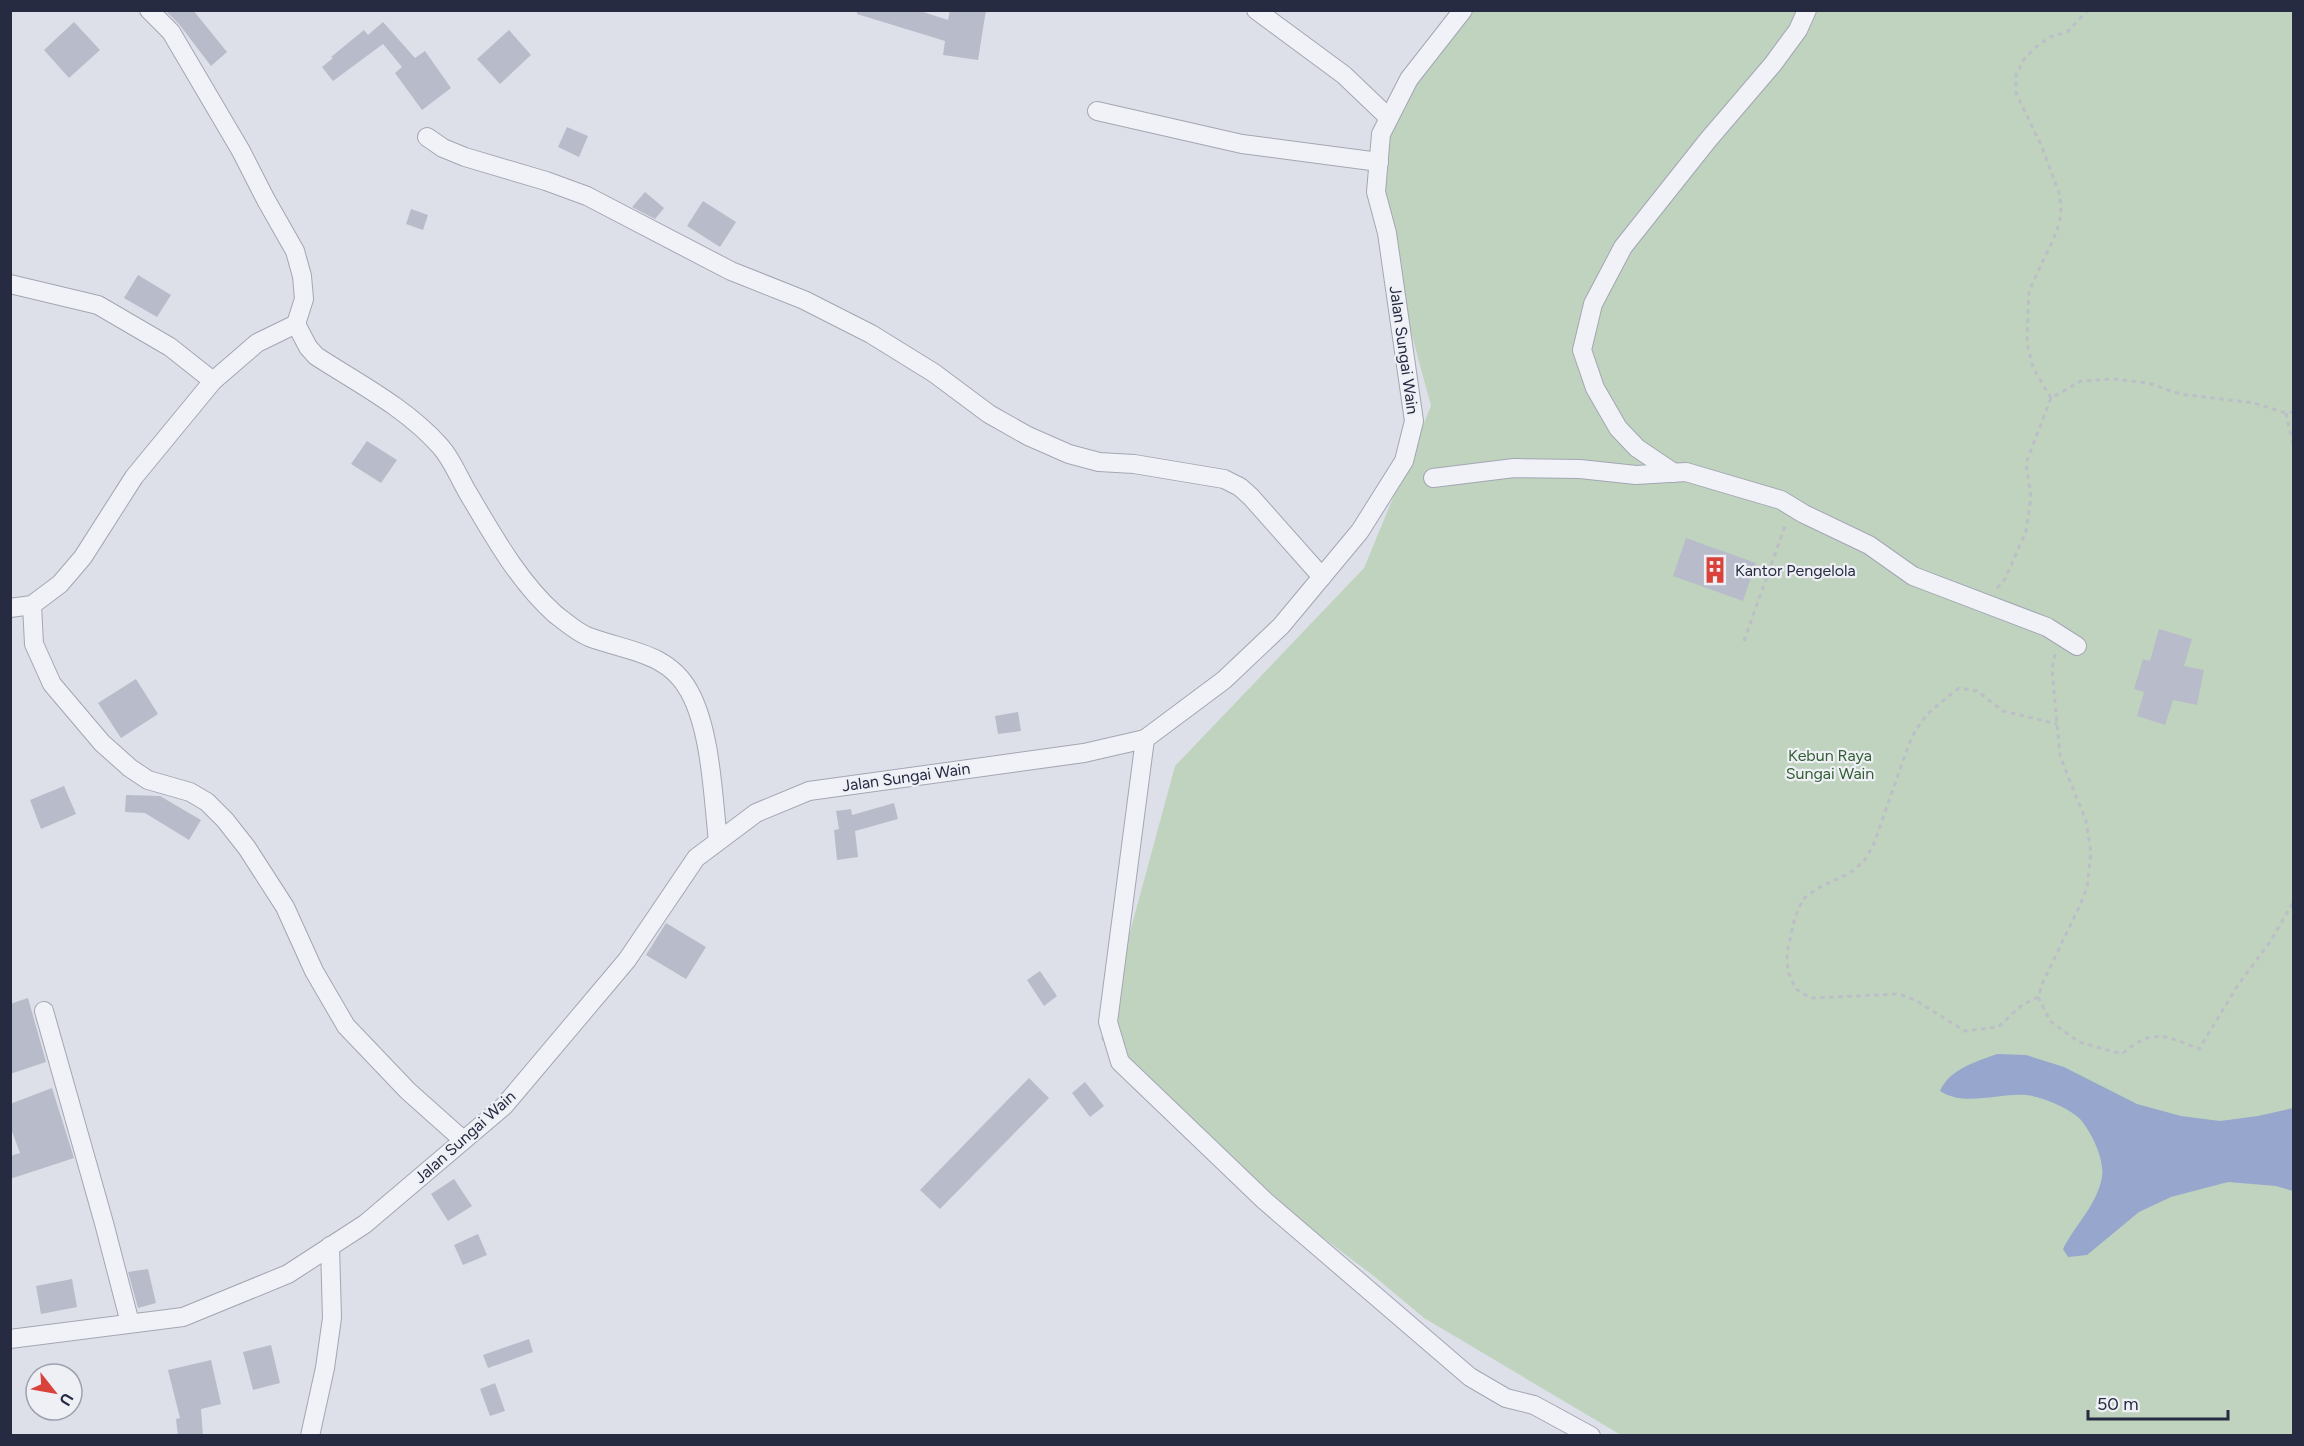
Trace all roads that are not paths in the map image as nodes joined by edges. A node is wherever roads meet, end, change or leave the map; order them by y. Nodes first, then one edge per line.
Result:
1 (149, 10) edge
2 (1256, 10) edge
3 (1463, 10) edge
4 (1807, 10) edge
5 (1096, 111) dead end
6 (1389, 118) junction
7 (427, 137) dead end
8 (1379, 162) junction
9 (10, 284) edge
10 (296, 324) junction
11 (213, 381) junction
12 (1674, 473) junction
13 (1433, 478) dead end
14 (1322, 577) junction
15 (32, 605) junction
16 (10, 608) edge
17 (2070, 641) road end
18 (1145, 739) junction
19 (718, 841) junction
20 (44, 1011) dead end
21 (463, 1140) junction
22 (330, 1246) junction
23 (130, 1323) junction
24 (10, 1338) edge
25 (310, 1436) edge
26 (1591, 1436) edge

1 - 10 street
2 - 6 street
3 - 6 street, Jalan Sungai Wain
4 - 12 street
5 - 8 street
6 - 8 street, Jalan Sungai Wain
7 - 14 street
8 - 14 street, Jalan Sungai Wain
9 - 11 street
10 - 11 street
10 - 19 street
11 - 15 street
12 - 13 street
12 - 17 street
14 - 18 street, Jalan Sungai Wain
15 - 16 street
15 - 21 street
18 - 19 street, Jalan Sungai Wain
18 - 26 street
19 - 21 street, Jalan Sungai Wain
20 - 23 street
21 - 22 street, Jalan Sungai Wain
22 - 23 street, Jalan Sungai Wain
22 - 25 street
23 - 24 street, Jalan Sungai Wain

